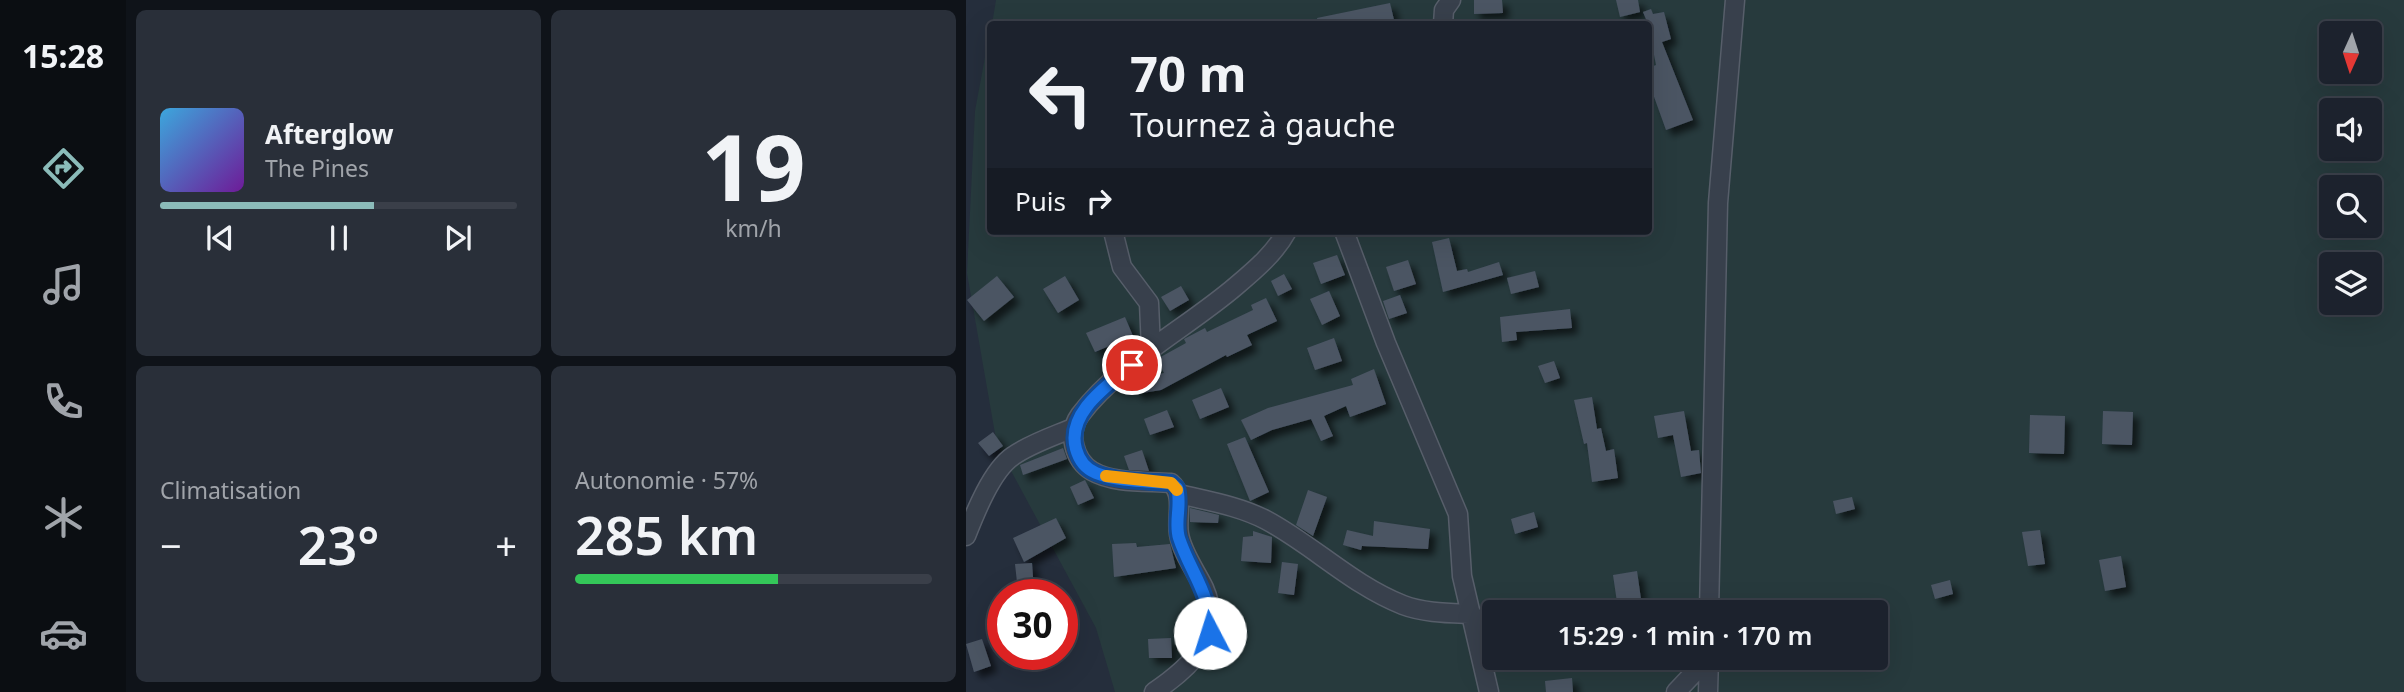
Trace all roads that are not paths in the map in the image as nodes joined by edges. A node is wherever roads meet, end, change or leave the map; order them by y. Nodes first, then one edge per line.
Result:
1 (1451, 0) edge
2 (1734, 0) edge
3 (1443, 21) edge
4 (1114, 235) edge
5 (1284, 235) edge
6 (1346, 235) edge
7 (1151, 349) junction
8 (1073, 428) junction
9 (1179, 494) junction
10 (966, 536) edge
11 (1709, 600) edge
12 (1472, 614) junction
13 (1695, 670) edge
14 (1709, 670) edge
15 (1154, 692) edge
16 (1489, 692) edge
17 (1676, 692) edge
18 (1708, 692) edge

1 - 3 street
2 - 11 street
4 - 7 street
5 - 7 street
6 - 12 street
7 - 8 street
8 - 9 street
8 - 10 street
9 - 12 street
9 - 15 street
12 - 16 street
13 - 17 street
14 - 18 street

